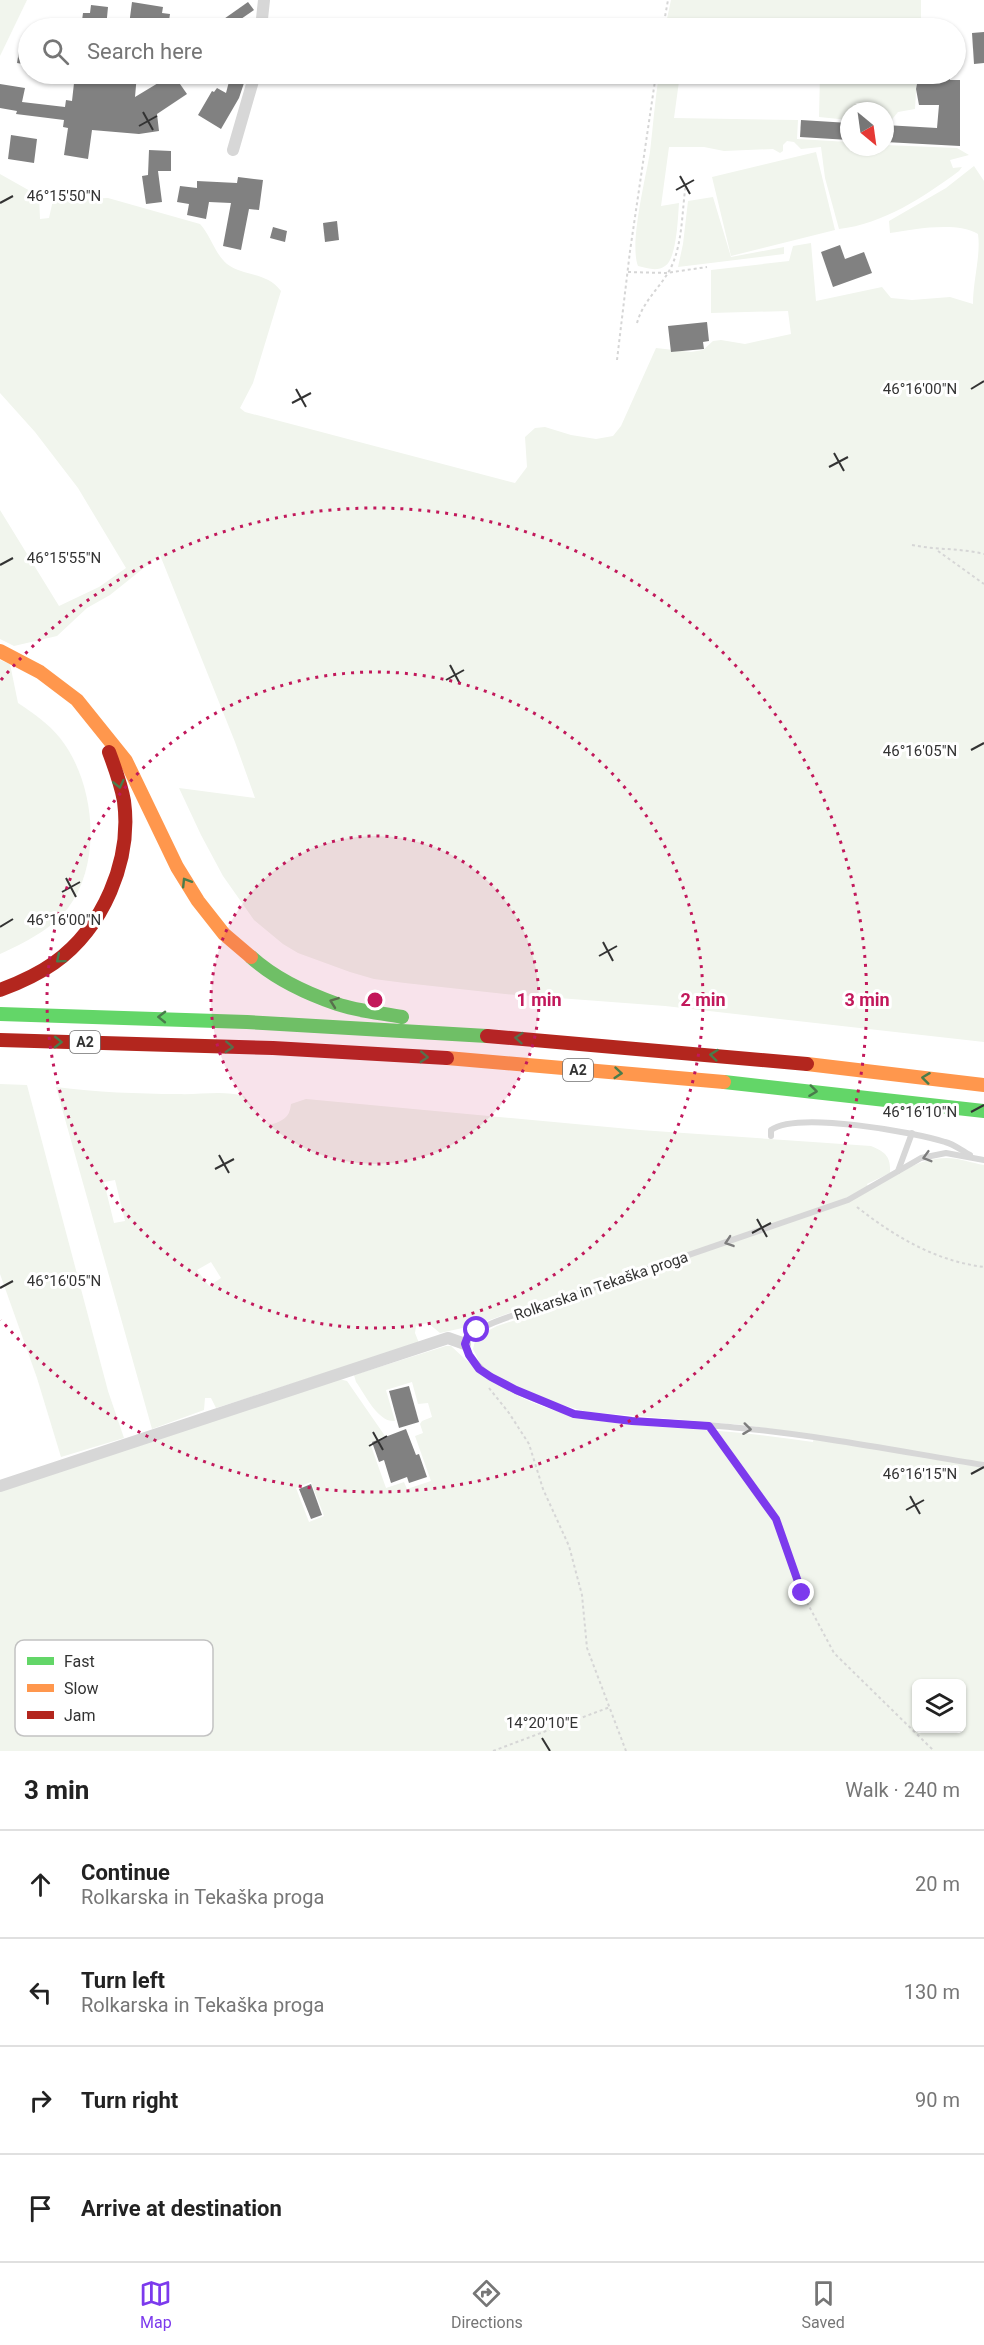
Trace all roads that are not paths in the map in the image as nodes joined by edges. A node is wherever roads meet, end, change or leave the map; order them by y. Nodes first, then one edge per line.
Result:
1 (264, 0) edge
2 (262, 18) edge
3 (252, 84) edge
4 (233, 150) dead end
5 (0, 651) edge
6 (100, 729) junction
7 (0, 990) edge
8 (0, 1014) edge
9 (430, 1030) junction
10 (0, 1040) edge
11 (984, 1085) edge
12 (984, 1111) edge
13 (912, 1133) junction
14 (771, 1136) dead end
15 (973, 1157) junction
16 (984, 1160) edge
17 (898, 1171) junction
18 (465, 1344) junction
19 (984, 1465) edge
20 (0, 1486) edge

1 - 2 street
3 - 4 street
5 - 6 highway
6 -> 7 highway
9 -> 6 highway
9 -> 8 highway, A2
11 -> 9 highway, A2
10 -> 12 highway, A2
13 - 14 lane
13 - 15 lane
13 - 17 lane
15 - 16 lane, Rolkarska in Tekaška proga
15 -> 17 lane, Rolkarska in Tekaška proga
17 -> 18 lane, Rolkarska in Tekaška proga
18 -> 19 lane
18 - 20 street

